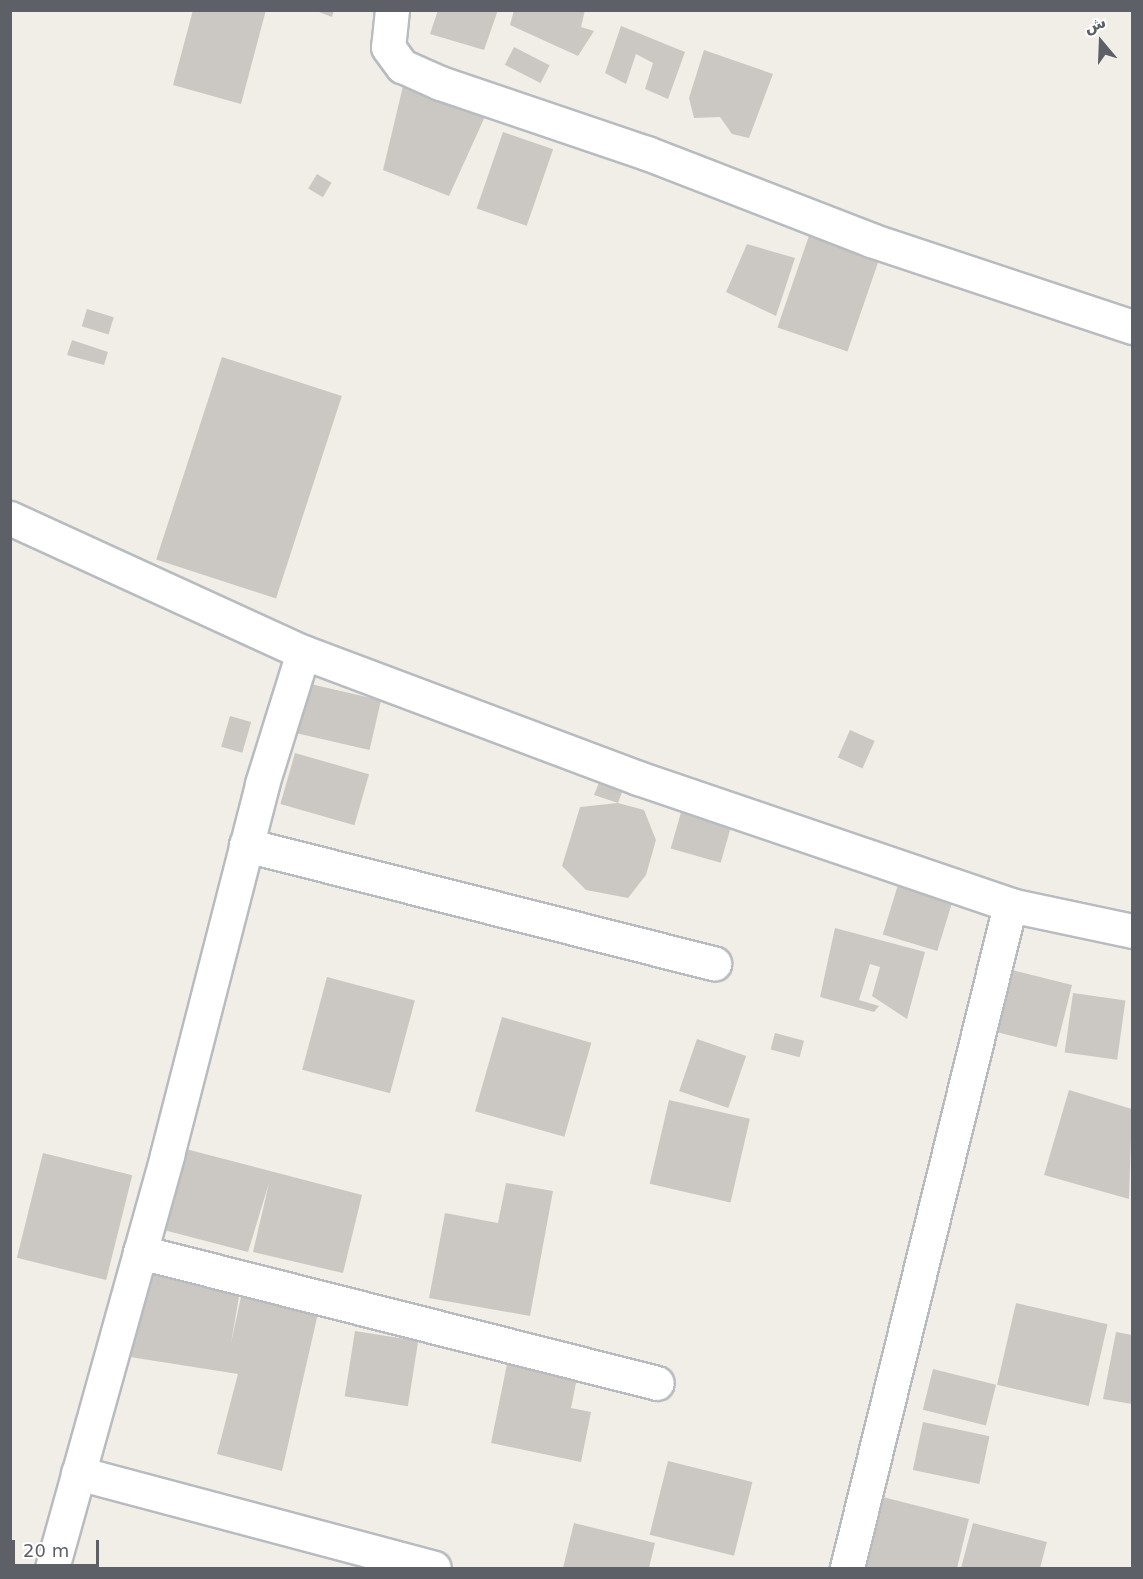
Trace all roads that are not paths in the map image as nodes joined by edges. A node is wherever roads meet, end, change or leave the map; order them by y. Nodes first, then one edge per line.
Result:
1 (392, 10) edge
2 (1132, 327) edge
3 (10, 518) edge
4 (303, 652) junction
5 (246, 845) junction
6 (1010, 905) junction
7 (1132, 931) edge
8 (714, 963) dead end
9 (140, 1252) junction
10 (657, 1383) dead end
11 (78, 1473) junction
12 (52, 1569) edge
13 (434, 1569) edge
14 (847, 1569) edge

1 - 2 street
3 - 4 street
4 - 5 street
4 - 6 street
5 - 8 street
5 - 9 street
6 - 7 street
6 - 14 street
9 - 10 street
9 - 11 street
11 - 12 street
11 - 13 street

